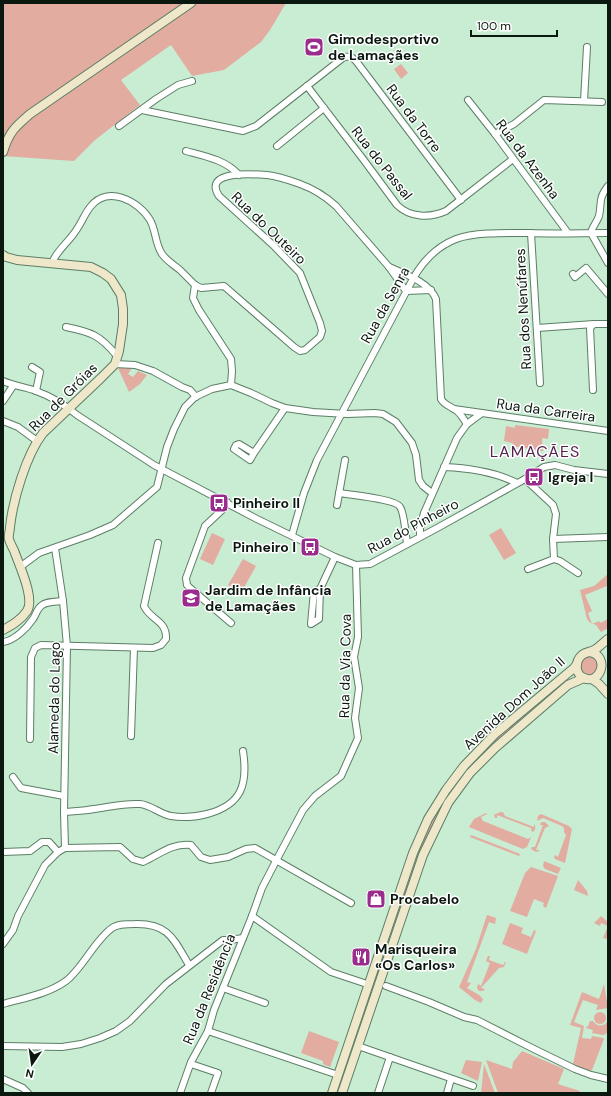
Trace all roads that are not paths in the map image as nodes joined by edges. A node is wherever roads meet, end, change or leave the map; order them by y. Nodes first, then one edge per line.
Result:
1 (191, 3) edge
2 (586, 47) dead end
3 (192, 81) dead end
4 (307, 86) junction
5 (468, 100) dead end
6 (584, 101) junction
7 (602, 102) dead end
8 (324, 108) junction
9 (142, 110) junction
10 (119, 126) dead end
11 (495, 134) junction
12 (277, 146) dead end
13 (186, 151) dead end
14 (3, 152) edge
15 (513, 158) junction
16 (240, 175) junction
17 (608, 186) edge
18 (461, 200) junction
19 (608, 232) edge
20 (568, 233) junction
21 (590, 233) junction
22 (531, 234) junction
23 (3, 255) edge
24 (52, 263) junction
25 (608, 263) edge
26 (389, 267) junction
27 (573, 274) dead end
28 (414, 277) junction
29 (195, 285) junction
30 (432, 290) junction
31 (406, 291) junction
32 (608, 294) edge
33 (594, 324) junction
34 (608, 324) edge
35 (66, 327) dead end
36 (537, 328) junction
37 (116, 360) junction
38 (32, 367) dead end
39 (3, 382) edge
40 (540, 383) dead end
41 (231, 385) junction
42 (13, 386) junction
43 (593, 390) dead end
44 (36, 391) junction
45 (196, 397) junction
46 (3, 401) edge
47 (69, 408) junction
48 (285, 408) junction
49 (454, 409) junction
50 (482, 413) junction
51 (340, 414) junction
52 (3, 421) edge
53 (467, 424) junction
54 (608, 431) edge
55 (37, 441) junction
56 (254, 453) dead end
57 (345, 460) dead end
58 (444, 467) junction
59 (162, 469) junction
60 (608, 474) edge
61 (525, 479) junction
62 (517, 483) junction
63 (340, 493) junction
64 (432, 493) junction
65 (227, 502) junction
66 (337, 505) dead end
67 (292, 535) junction
68 (420, 536) junction
69 (608, 537) edge
70 (553, 539) junction
71 (6, 540) edge
72 (158, 543) dead end
73 (407, 544) junction
74 (55, 548) junction
75 (334, 556) junction
76 (554, 559) junction
77 (356, 565) junction
78 (20, 567) junction
79 (528, 570) dead end
80 (578, 573) dead end
81 (320, 589) junction
82 (63, 602) junction
83 (231, 623) dead end
84 (3, 630) edge
85 (608, 639) edge
86 (3, 642) edge
87 (67, 646) junction
88 (134, 648) junction
89 (590, 652) junction
90 (604, 661) junction
91 (577, 664) junction
92 (607, 678) dead end
93 (588, 679) junction
94 (608, 694) edge
95 (131, 736) dead end
96 (30, 739) dead end
97 (243, 751) dead end
98 (13, 777) dead end
99 (64, 796) junction
100 (64, 812) junction
101 (65, 848) junction
102 (3, 852) edge
103 (58, 852) junction
104 (276, 859) junction
105 (351, 903) dead end
106 (252, 916) junction
107 (244, 938) junction
108 (230, 940) junction
109 (3, 944) edge
110 (238, 951) junction
111 (188, 965) junction
112 (364, 983) dead end
113 (386, 986) dead end
114 (223, 988) junction
115 (265, 1002) dead end
116 (3, 1004) edge
117 (208, 1031) junction
118 (3, 1046) edge
119 (358, 1046) junction
120 (390, 1057) junction
121 (191, 1064) junction
122 (338, 1075) junction
123 (3, 1079) edge
124 (451, 1079) junction
125 (608, 1079) edge
126 (473, 1086) dead end
127 (28, 1093) edge
128 (180, 1093) edge
129 (211, 1093) edge
130 (332, 1093) edge
131 (342, 1093) edge
132 (378, 1093) edge
133 (447, 1093) edge

1 - 14 main road
2 - 6 street
3 - 9 street
4 - 8 street, Rua do Passal
4 - 9 street
4 - 18 street, Rua da Torre
5 - 11 street, Rua da Azenha
6 - 7 street
6 - 11 street
8 - 12 street
8 - 18 street, Rua do Passal
9 - 10 street
11 - 15 street, Rua da Azenha
13 - 16 street
15 - 18 street, Rua do Passal
15 - 20 street, Rua da Azenha
16 - 26 street, Rua do Outeiro
16 - 29 street, Rua do Outeiro
17 - 21 street
19 - 21 street, Rua da Senra
20 - 21 street, Rua da Senra
20 - 22 street, Rua da Senra
21 - 25 street
22 - 28 street, Rua da Senra
22 - 36 street, Rua dos Nenúfares
23 - 24 main road
24 - 29 street
24 - 37 main road
26 - 28 street, Rua do Outeiro
26 - 31 street, Rua do Outeiro
27 - 32 street
28 - 30 street, Rua do Outeiro
28 - 31 street, Rua da Senra
29 - 41 street
30 - 31 street
30 - 49 street
31 - 51 street, Rua da Senra
33 - 34 street
33 - 36 street
33 - 43 street
35 - 37 street
36 - 40 street, Rua dos Nenúfares
37 - 45 street
37 - 47 main road, Rua de Gróias
38 - 44 street
39 - 42 street, Rua do Pinheiro
41 - 45 street
41 - 48 street
42 - 44 street, Rua do Pinheiro
42 - 46 street
44 - 47 street, Rua do Pinheiro
45 - 59 street
47 - 55 main road, Rua de Gróias
47 - 59 street, Rua do Pinheiro
48 - 51 street
48 - 56 street
49 - 50 street, Rua da Carreira
49 - 53 street
50 - 53 street, Rua da Carreira
50 - 54 street, Rua da Carreira
51 - 64 street
51 - 67 street, Rua da Senra
52 - 55 street
53 - 58 street, Rua da Carreira
55 - 71 main road, Rua de Gróias
57 - 63 street
58 - 62 street
58 - 64 street, Rua da Carreira
59 - 65 street, Rua do Pinheiro
59 - 74 street
60 - 61 street, Rua do Pinheiro
61 - 62 street, Rua do Pinheiro
61 - 70 street
62 - 68 street, Rua do Pinheiro
63 - 66 street
63 - 73 street
64 - 68 street, Rua da Carreira
65 - 67 street, Rua do Pinheiro
65 - 83 street
67 - 75 street, Rua do Pinheiro
68 - 73 street, Rua do Pinheiro
69 - 70 street
70 - 76 street
71 - 78 main road, Rua de Gróias
72 - 88 street
73 - 77 street, Rua do Pinheiro
74 - 78 street
74 - 82 street, Alameda do Lago
75 - 77 street, Rua do Pinheiro
75 - 81 street
76 - 79 street
76 - 80 street
77 - 104 street, Rua da Via Cova
78 - 84 main road, Rua de Gróias
81 - 81 street
82 - 86 street
82 - 87 street, Alameda do Lago
85 - 89 main road, Avenida Dom João II
87 - 88 street
87 - 96 street
87 - 99 street, Alameda do Lago
88 - 95 street
89 - 90 main road
89 - 91 main road, Avenida Dom João II
90 - 92 main road
90 - 93 main road, Avenida Dom João II
91 - 93 main road, Avenida Dom João II
91 - 122 main road, Avenida Dom João II
93 - 94 main road
93 - 119 main road, Avenida Dom João II
97 - 100 street
98 - 99 street
99 - 100 street, Alameda do Lago
100 - 101 street, Alameda do Lago
101 - 103 street
101 - 104 street
102 - 103 street
103 - 109 street
104 - 105 street
104 - 106 street, Rua da Via Cova
106 - 107 street, Rua da Residência
106 - 112 street
107 - 108 street
107 - 110 street, Rua da Residência
108 - 110 street
108 - 111 street
110 - 114 street, Rua da Residência
111 - 116 street
111 - 118 street
113 - 125 street
114 - 115 street
114 - 117 street, Rua da Residência
117 - 121 street, Rua da Residência
117 - 122 street
119 - 120 street
119 - 131 main road, Avenida Dom João II
120 - 124 street
120 - 132 street
121 - 128 street, Rua da Residência
121 - 129 street
122 - 130 main road, Avenida Dom João II
123 - 127 street
124 - 126 street
124 - 133 street

